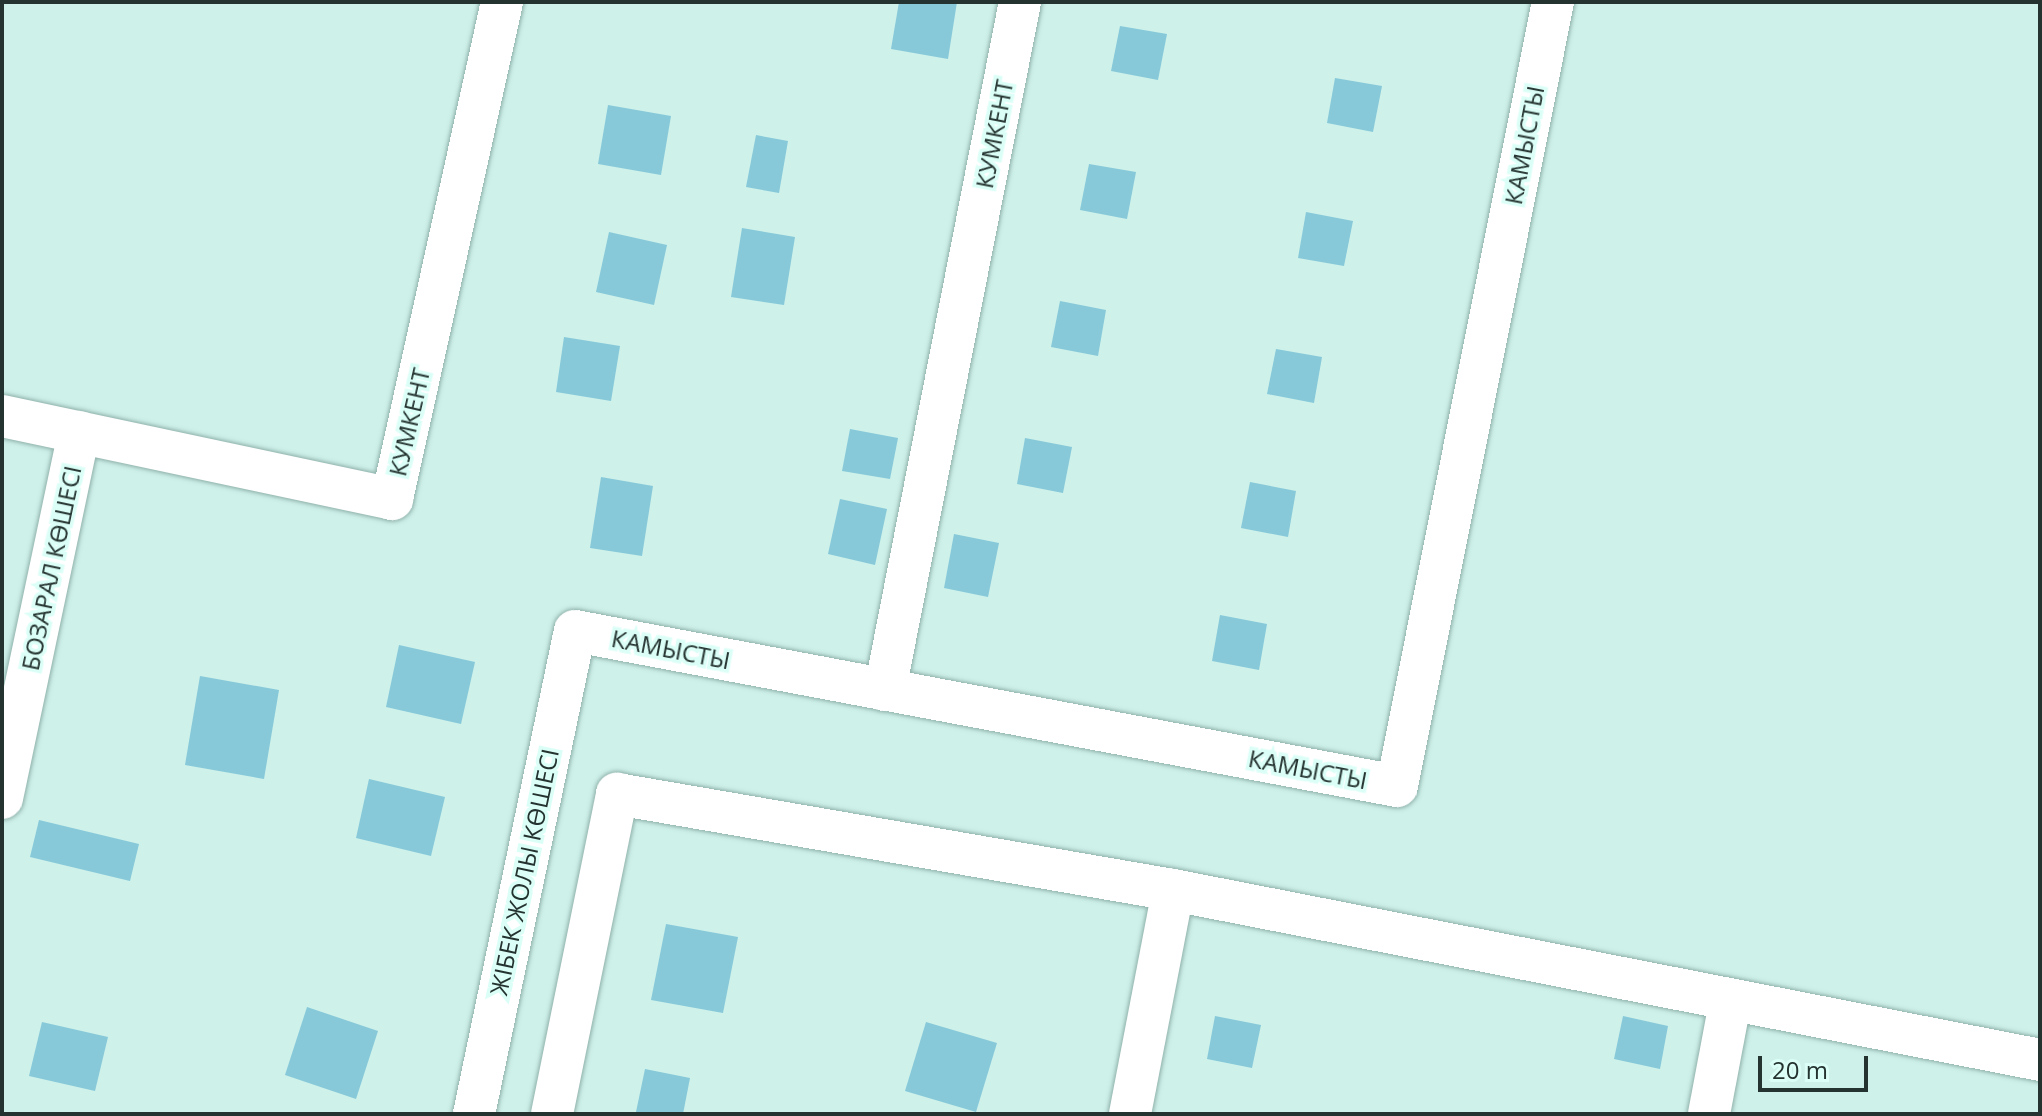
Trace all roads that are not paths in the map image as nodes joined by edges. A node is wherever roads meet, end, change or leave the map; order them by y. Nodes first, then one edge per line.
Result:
1 (502, 2) edge
2 (1020, 2) edge
3 (1553, 2) edge
4 (2, 416) edge
5 (79, 432) junction
6 (575, 631) joint
7 (885, 690) junction
8 (2, 798) edge
9 (1173, 890) junction
10 (1730, 1003) junction
11 (2040, 1060) edge
12 (474, 1114) edge
13 (552, 1114) edge
14 (1130, 1114) edge
15 (1709, 1114) edge

1 - 5 street, КУМКЕНТ
2 - 7 street, КУМКЕНТ
3 - 7 street, КАМЫСТЫ
4 - 5 street, КУМКЕНТ
5 - 8 street, БОЗАРАЛ КӨШЕСІ
6 - 7 street, КАМЫСТЫ
6 - 12 street, ЖІБЕК ЖОЛЫ КӨШЕСІ
9 - 10 street
9 - 13 street
9 - 14 street
10 - 11 street
10 - 15 street

